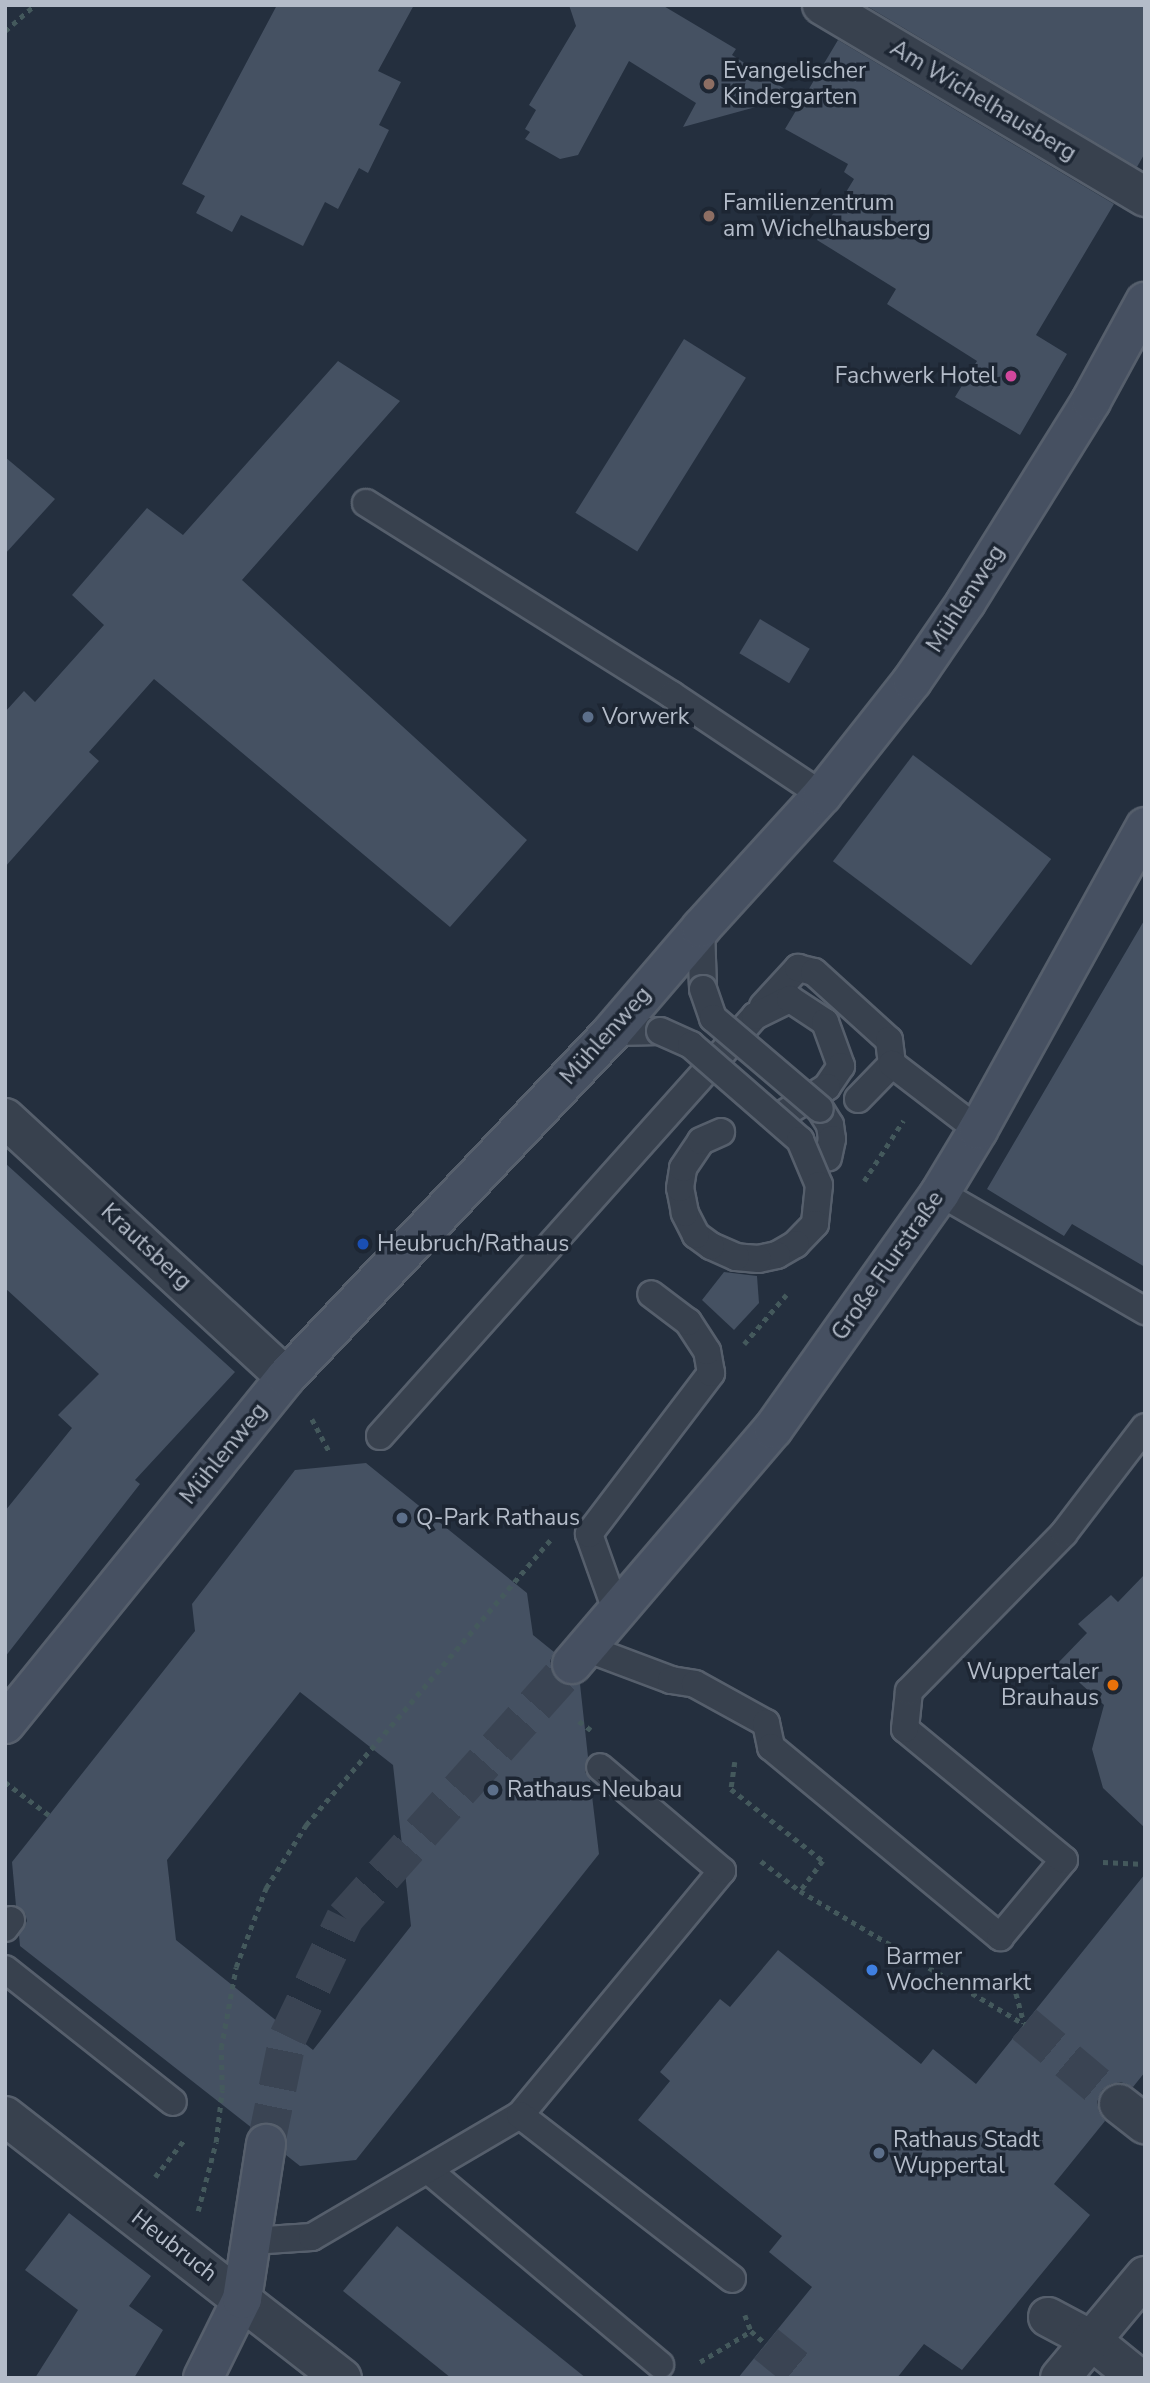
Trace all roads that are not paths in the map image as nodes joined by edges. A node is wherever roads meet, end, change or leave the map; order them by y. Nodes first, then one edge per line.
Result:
1 (822, 5) edge
2 (1145, 197) edge
3 (1145, 302) edge
4 (366, 503) dead end
5 (822, 795) junction
6 (1144, 831) edge
7 (701, 928) junction
8 (755, 1016) junction
9 (612, 1031) junction
10 (892, 1064) junction
11 (858, 1099) dead end
12 (780, 1116) dead end
13 (5, 1118) edge
14 (978, 1130) junction
15 (721, 1132) dead end
16 (828, 1158) dead end
17 (940, 1193) junction
18 (651, 1294) dead end
19 (1145, 1311) edge
20 (286, 1377) junction
21 (1145, 1427) edge
22 (380, 1436) dead end
23 (616, 1610) junction
24 (579, 1656) joint
25 (5, 1724) edge
26 (600, 1767) dead end
27 (5, 1969) edge
28 (173, 2102) dead end
29 (520, 2115) junction
30 (5, 2116) edge
31 (266, 2144) tunnel mouth
32 (428, 2169) junction
33 (251, 2241) junction
34 (1145, 2276) edge
35 (732, 2279) dead end
36 (242, 2299) junction
37 (1048, 2317) dead end
38 (1091, 2340) junction
39 (660, 2365) road end
40 (203, 2378) edge
41 (342, 2378) edge
42 (1060, 2378) edge
43 (1138, 2378) edge

1 - 2 street, Am Wichelhausberg
3 - 5 main road, Mühlenweg
4 - 5 lane
5 - 7 main road, Mühlenweg
6 - 14 main road, Große Flurstraße
7 - 9 main road, Mühlenweg
7 - 16 lane, bridge
8 - 10 lane
8 - 12 lane
8 - 22 lane
9 - 15 lane, bridge
9 - 20 main road, Mühlenweg
10 - 11 lane
10 - 14 lane
13 - 20 street, Krautsberg
14 - 17 main road, Große Flurstraße
17 - 19 lane
17 - 23 main road, Große Flurstraße
18 - 23 lane
20 - 25 main road, Mühlenweg
21 - 24 lane
23 - 24 main road, Große Flurstraße
26 - 29 lane
27 - 28 lane
29 - 32 lane
29 - 35 lane
30 - 36 street, Heubruch
31 - 33 main road
32 - 33 lane
32 - 39 lane
33 - 36 main road
34 - 38 street
36 - 40 main road
36 - 41 street, Heubruch
37 - 38 street
38 - 42 street
38 - 43 street

